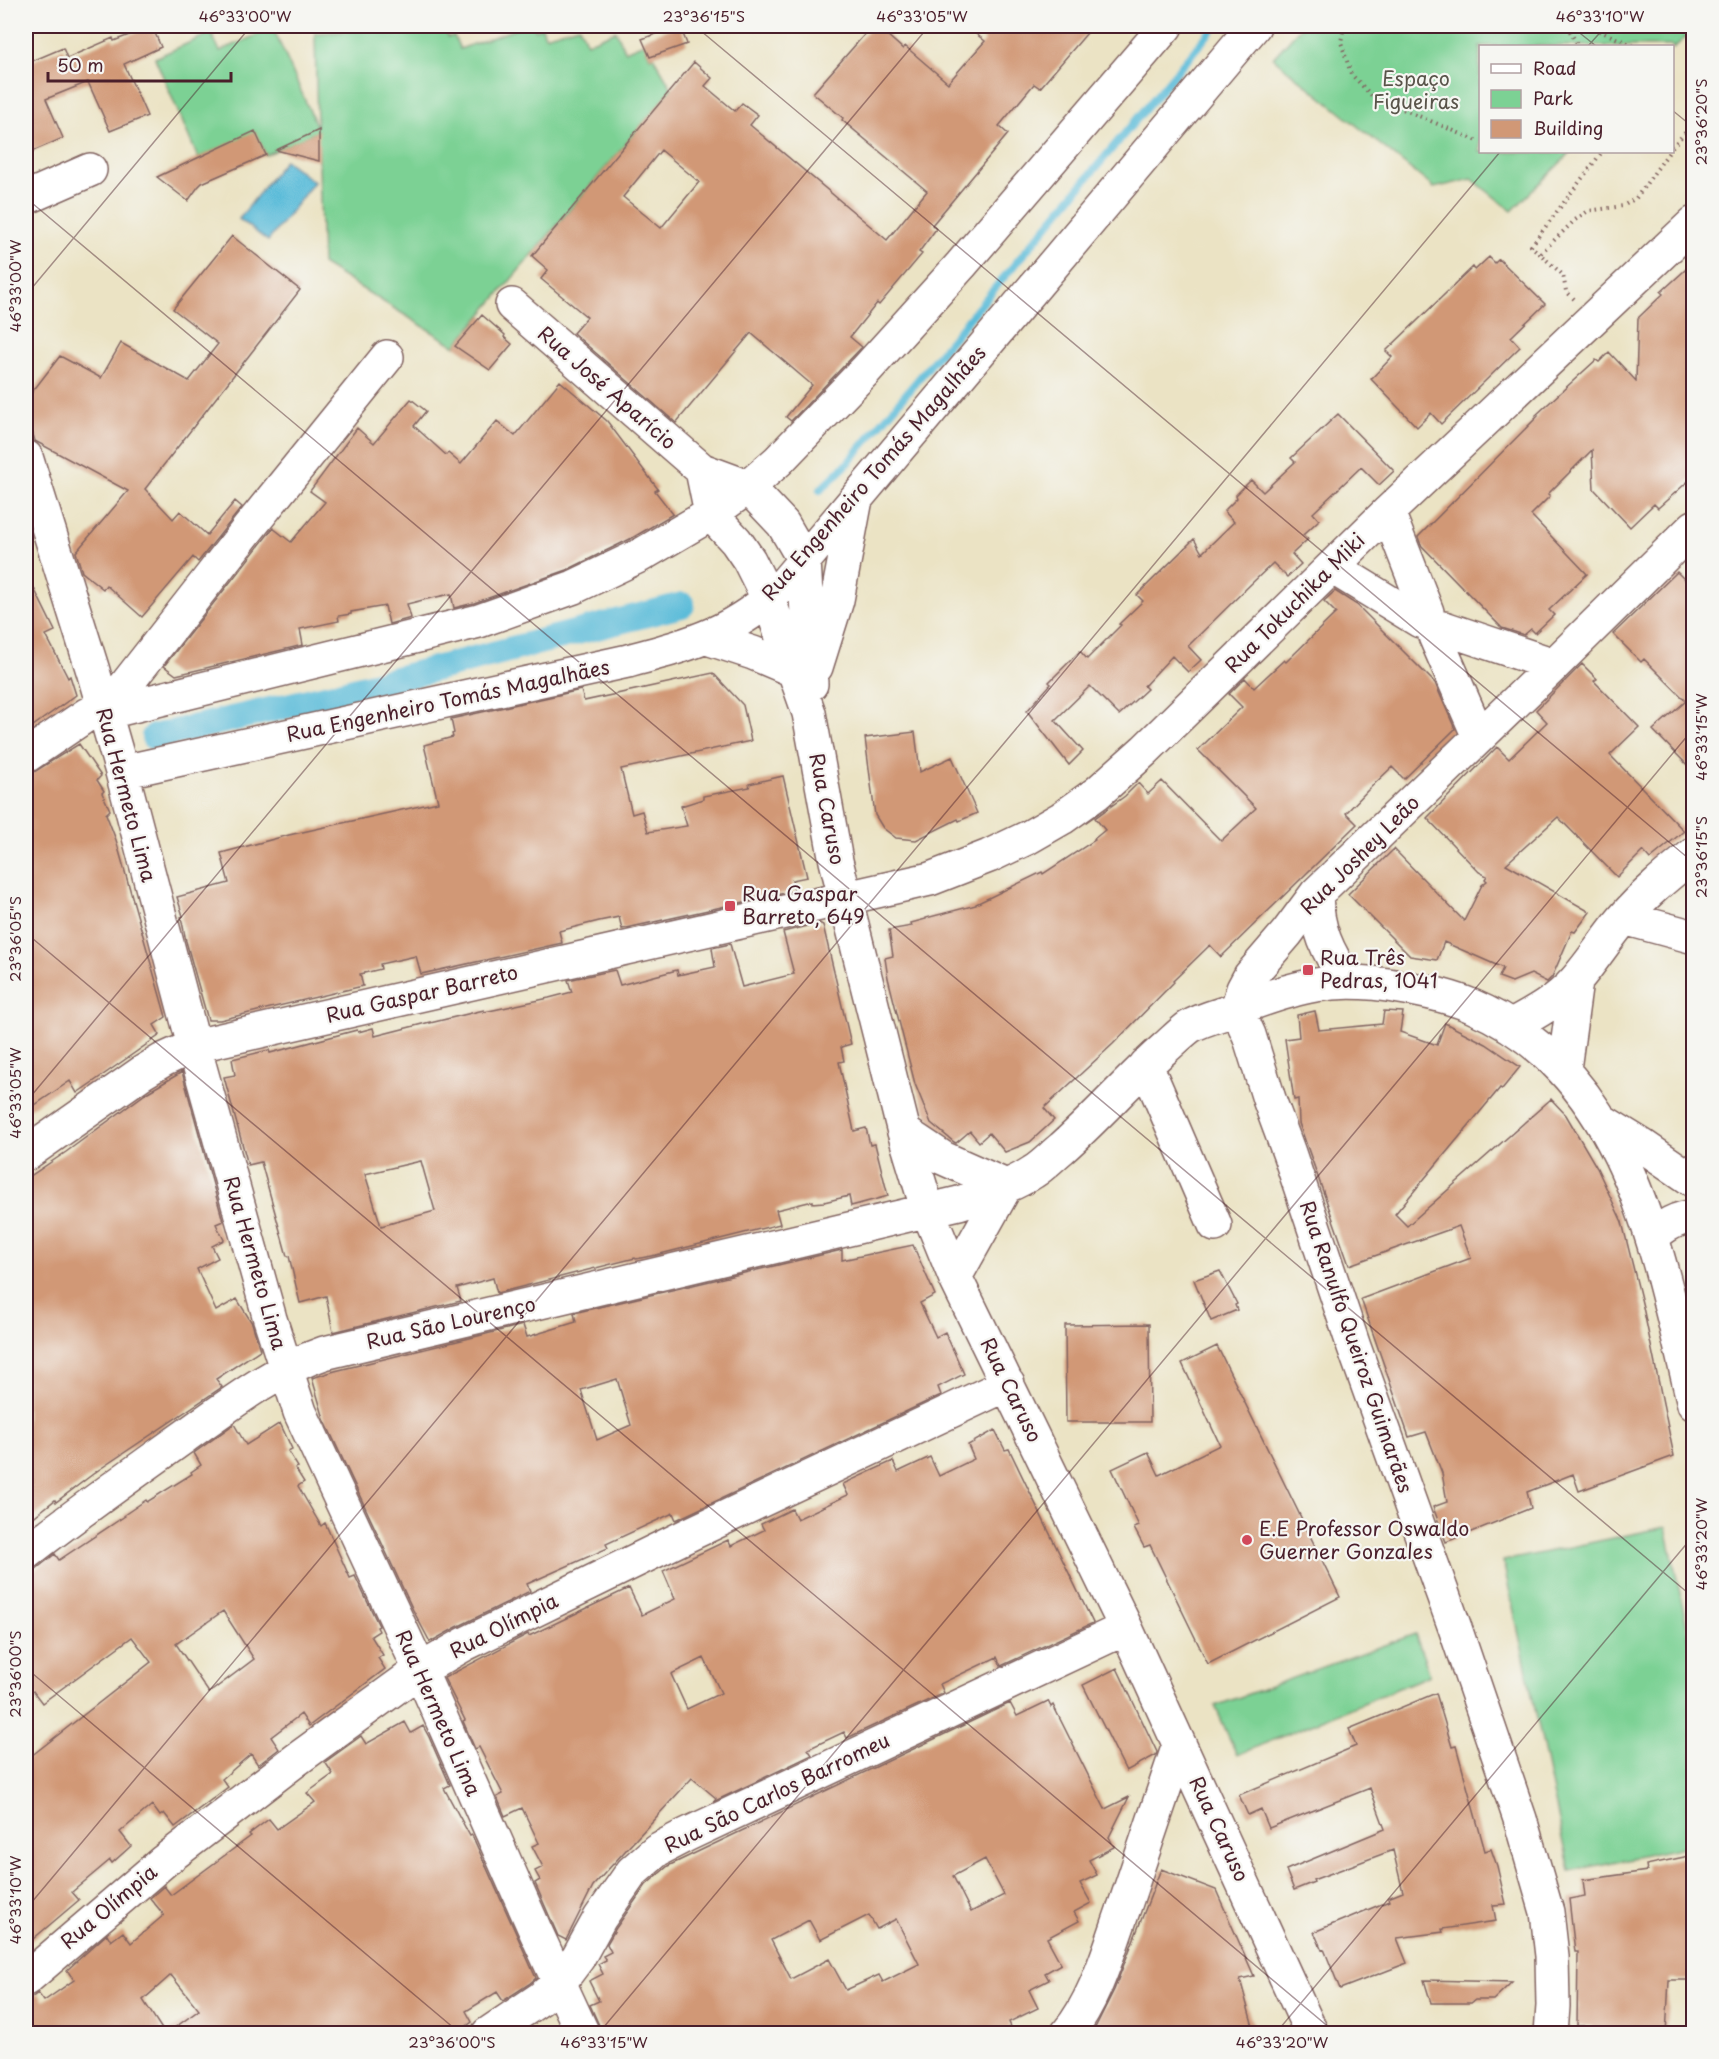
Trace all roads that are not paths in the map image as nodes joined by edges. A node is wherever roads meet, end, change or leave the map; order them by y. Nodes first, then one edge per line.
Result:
1 (1166, 26) edge
2 (1254, 26) edge
3 (90, 171) dead end
4 (26, 198) edge
5 (1694, 223) edge
6 (512, 305) dead end
7 (387, 357) dead end
8 (26, 457) edge
9 (702, 470) junction
10 (754, 492) junction
11 (857, 496) junction
12 (1388, 512) junction
13 (718, 521) junction
14 (1694, 527) edge
15 (801, 553) junction
16 (1332, 567) junction
17 (764, 589) junction
18 (1432, 624) junction
19 (707, 638) junction
20 (1554, 665) junction
21 (802, 675) junction
22 (104, 713) junction
23 (1479, 737) junction
24 (26, 756) edge
25 (122, 772) junction
26 (1694, 854) edge
27 (1316, 894) junction
28 (845, 900) junction
29 (1624, 918) junction
30 (1694, 937) edge
31 (1347, 980) junction
32 (1576, 981) junction
33 (1237, 1009) junction
34 (1512, 1026) junction
35 (194, 1046) junction
36 (1146, 1065) junction
37 (1564, 1069) junction
38 (1604, 1122) junction
39 (904, 1132) junction
40 (26, 1154) edge
41 (1694, 1181) edge
42 (1006, 1186) junction
43 (928, 1211) junction
44 (1694, 1217) edge
45 (1215, 1225) dead end
46 (1652, 1237) junction
47 (955, 1277) junction
48 (285, 1370) junction
49 (1008, 1384) junction
50 (1694, 1404) edge
51 (26, 1553) edge
52 (1126, 1628) junction
53 (420, 1670) junction
54 (1179, 1745) junction
55 (26, 1979) edge
56 (560, 1982) junction
57 (488, 2034) edge
58 (583, 2034) edge
59 (1067, 2034) edge
60 (1312, 2034) edge
61 (1551, 2034) edge

1 - 10 street
2 - 11 street, Rua Engenheiro Tomás Magalhães
3 - 4 street
5 - 12 street, Rua Tokuchika Miki
6 - 9 street, Rua José Aparício
7 - 22 street
8 - 22 street, Rua Hermeto Lima
9 - 10 street, Rua José Aparício
9 - 13 street
10 - 13 street
10 - 15 street
11 - 15 street, Rua Engenheiro Tomás Magalhães
11 - 21 street
12 - 16 street, Rua Tokuchika Miki
12 - 18 street
13 - 17 street, Rua Caruso
13 - 22 street
14 - 20 street, Rua Joshey Leão
15 - 17 street, Rua Engenheiro Tomás Magalhães
15 - 21 street, Rua Caruso
16 - 18 street
16 - 28 street, Rua Tokuchika Miki
17 - 19 street, Rua Engenheiro Tomás Magalhães
17 - 21 street, Rua Caruso
18 - 20 street
18 - 23 street
19 - 21 street
19 - 25 street, Rua Engenheiro Tomás Magalhães
20 - 23 street, Rua Joshey Leão
21 - 28 street, Rua Caruso
22 - 24 street
22 - 25 street, Rua Hermeto Lima
23 - 27 street, Rua Joshey Leão
25 - 35 street, Rua Hermeto Lima
26 - 29 street
27 - 31 street
27 - 33 street, Rua Joshey Leão
28 - 35 street, Rua Gaspar Barreto
28 - 39 street, Rua Caruso
29 - 30 street
29 - 32 street
31 - 33 street
31 - 34 street
32 - 34 street
32 - 37 street
33 - 36 street
33 - 61 street, Rua Ranulfo Queiroz Guimarães
34 - 37 street
35 - 40 street, Rua Gaspar Barreto
35 - 48 street, Rua Hermeto Lima
36 - 42 street
36 - 45 street
37 - 38 street
38 - 41 street
38 - 46 street
39 - 42 street
39 - 43 street, Rua Caruso
42 - 43 street
42 - 47 street
43 - 47 street, Rua Caruso
43 - 48 street, Rua São Lourenço
44 - 46 street
46 - 50 street
47 - 49 street, Rua Caruso
48 - 51 street, Rua São Lourenço
48 - 53 street, Rua Hermeto Lima
49 - 52 street, Rua Caruso
49 - 53 street, Rua Olímpia
52 - 54 street, Rua Caruso
52 - 56 street, Rua São Carlos Barromeu
53 - 55 street, Rua Olímpia
53 - 56 street, Rua Hermeto Lima
54 - 59 street
54 - 60 street, Rua Caruso
56 - 57 street, Rua São Carlos Barromeu
56 - 58 street, Rua Hermeto Lima

